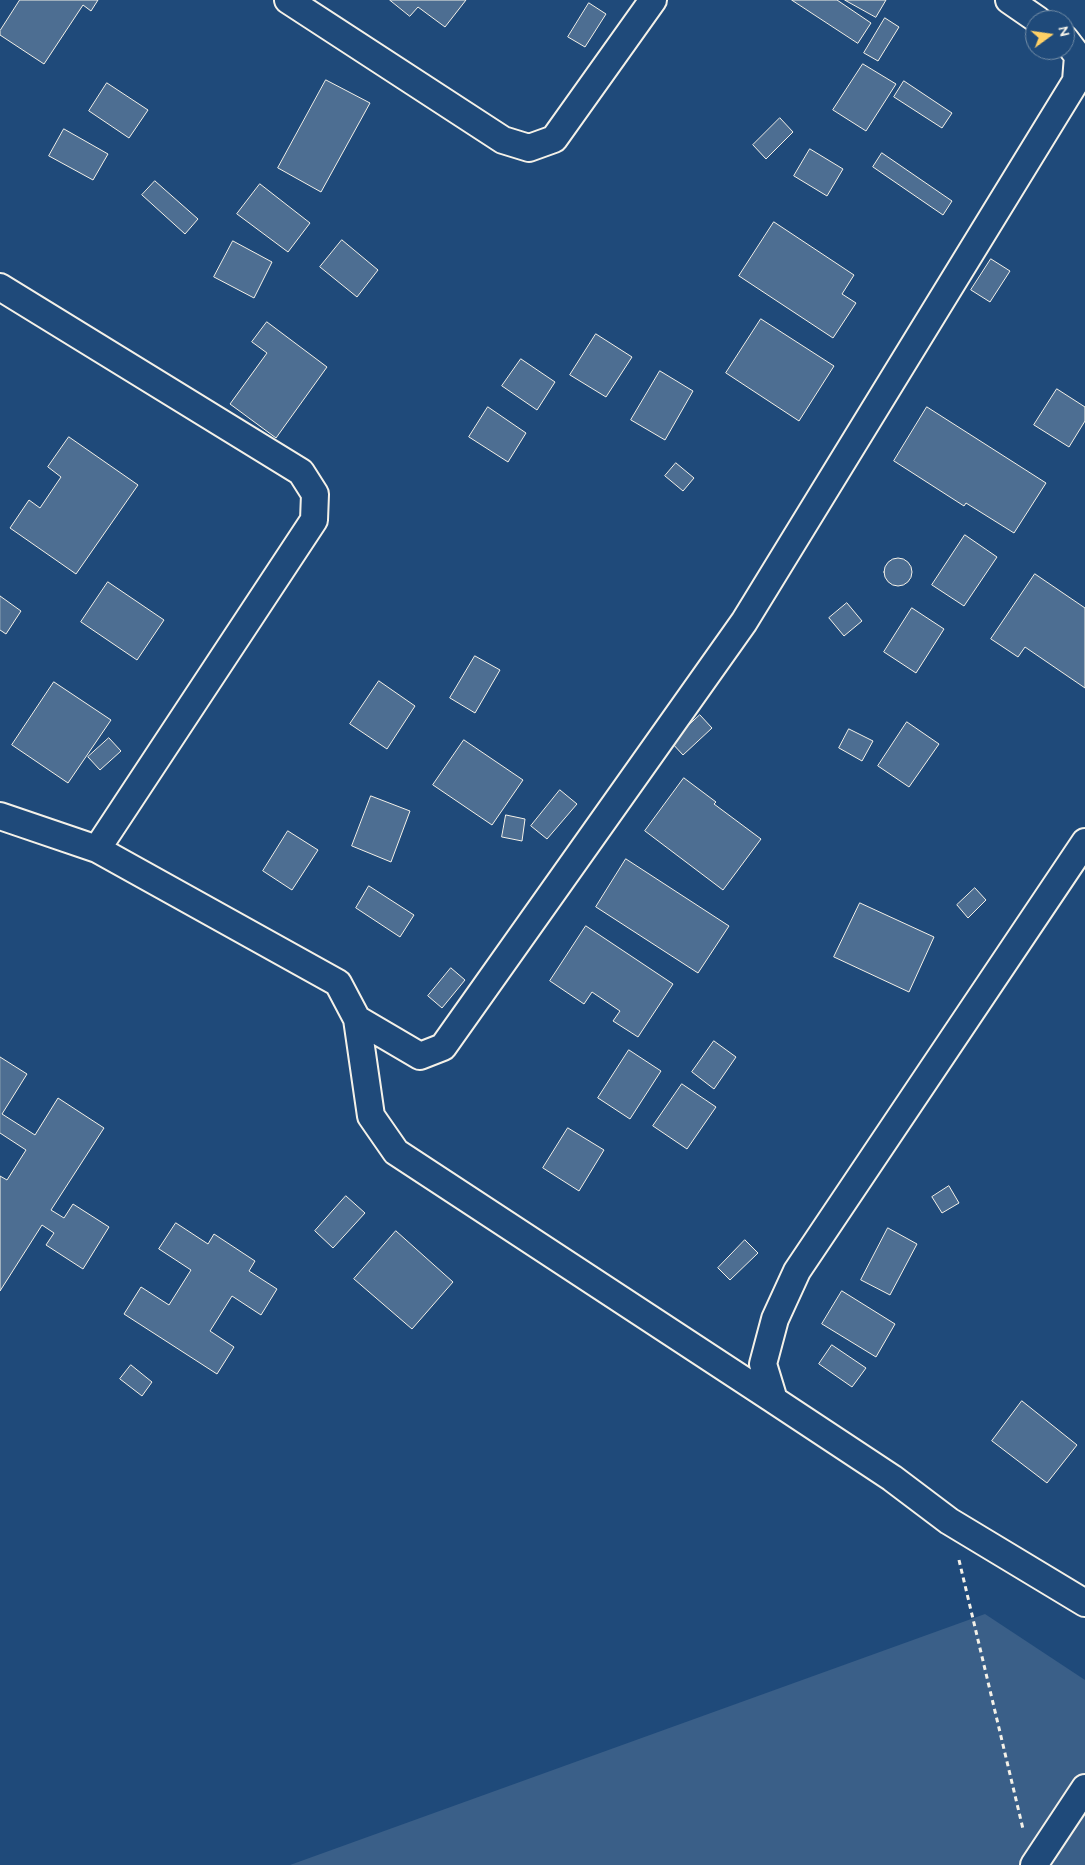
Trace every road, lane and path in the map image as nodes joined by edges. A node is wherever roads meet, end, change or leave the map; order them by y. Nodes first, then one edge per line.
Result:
1 (288, 0) edge
2 (654, 0) edge
3 (1009, 0) edge
4 (1025, 11) edge
5 (1075, 52) edge
6 (0, 287) edge
7 (0, 816) edge
8 (1085, 842) edge
9 (97, 849) junction
10 (357, 1019) junction
11 (774, 1400) junction
12 (949, 1521) junction
13 (1085, 1603) edge
14 (1085, 1788) edge
15 (1024, 1836) dead end
16 (1034, 1865) edge

1 - 2 street
3 - 4 street
5 - 10 street
6 - 9 street
7 - 9 street
8 - 11 street
9 - 10 street
10 - 11 street
11 - 12 street
12 - 13 street
12 - 15 path
14 - 16 street

